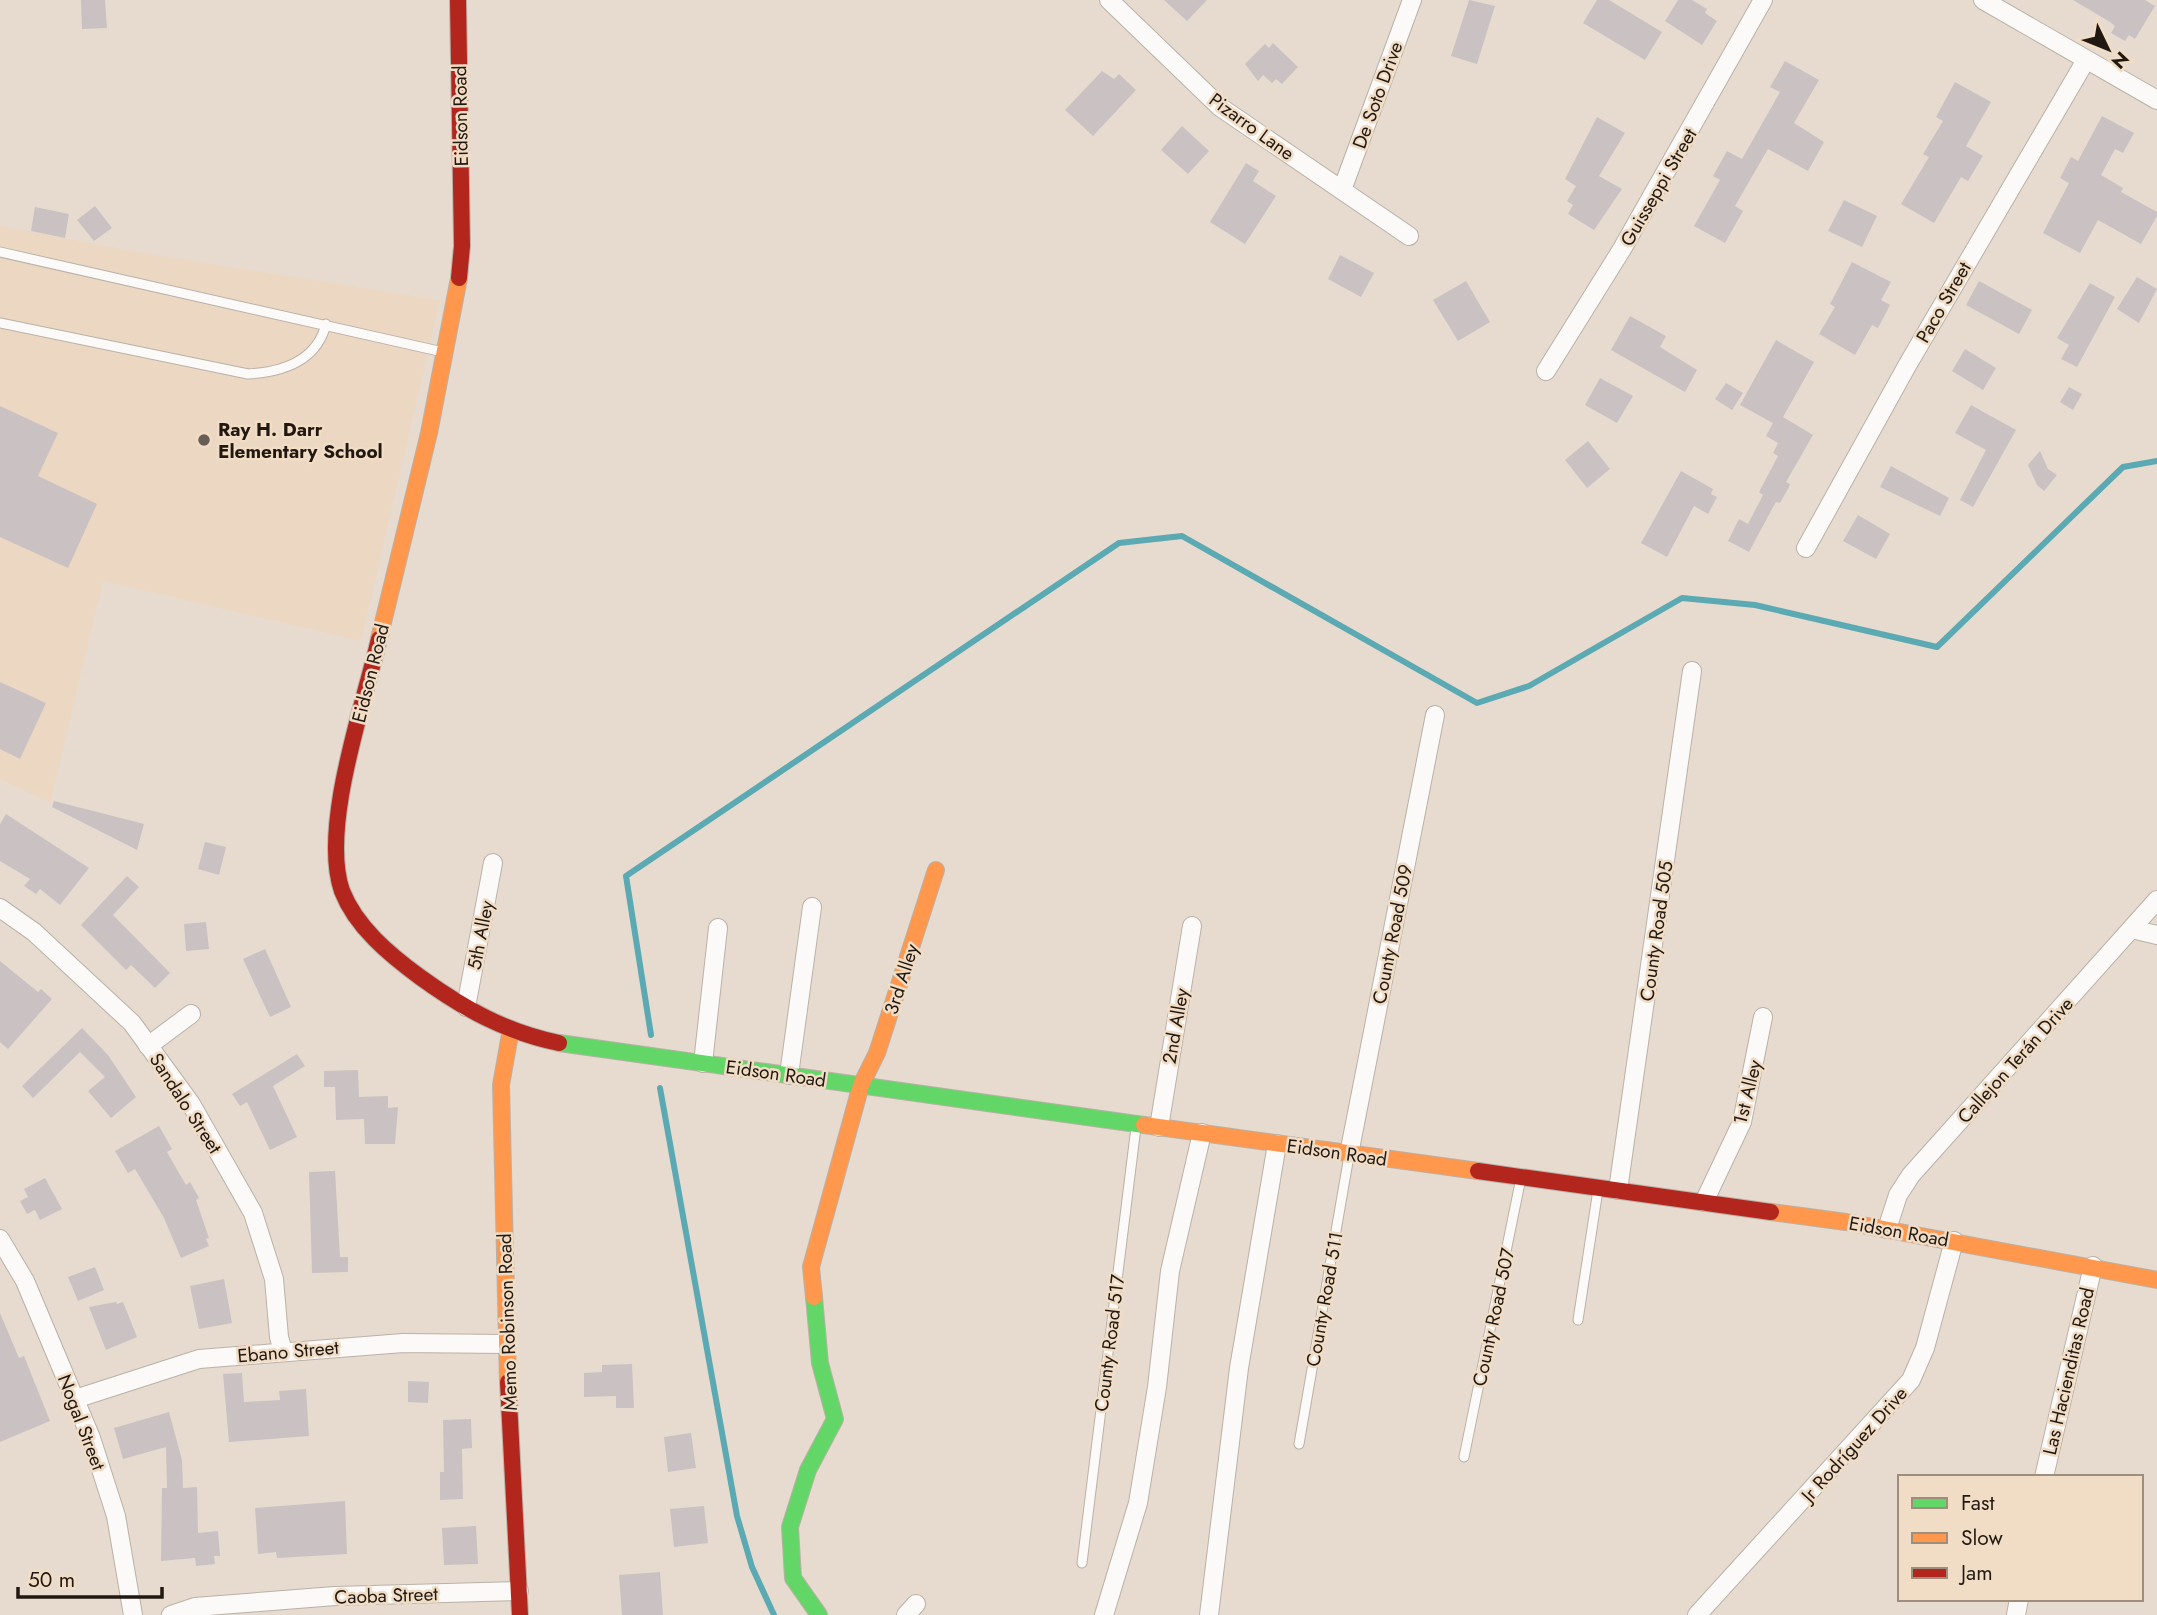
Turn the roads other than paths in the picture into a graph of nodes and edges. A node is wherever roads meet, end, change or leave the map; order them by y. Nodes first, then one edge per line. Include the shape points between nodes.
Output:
1 (458, 0) edge
2 (1109, 0) edge
3 (1412, 0) edge
4 (1763, 0) edge
5 (1983, 0) edge
6 (2086, 60) junction
7 (2157, 100) edge
8 (1342, 190) junction
9 (1409, 236) dead end
10 (0, 252) edge
11 (0, 323) edge
12 (326, 324) junction
13 (444, 352) junction
14 (1546, 371) dead end
15 (1805, 548) dead end
16 (1692, 671) dead end
17 (1434, 715) dead end
18 (493, 863) dead end
19 (936, 870) dead end
20 (2157, 900) edge
21 (812, 907) dead end
22 (0, 908) edge
23 (1192, 926) dead end
24 (719, 928) dead end
25 (2132, 929) junction
26 (2157, 935) edge
27 (466, 1007) junction
28 (191, 1014) dead end
29 (1763, 1017) dead end
30 (510, 1029) junction
31 (148, 1046) junction
32 (703, 1063) junction
33 (789, 1075) junction
34 (861, 1085) junction
35 (1136, 1123) junction
36 (1159, 1127) junction
37 (1202, 1133) junction
38 (1277, 1144) junction
39 (1349, 1154) junction
40 (1521, 1177) junction
41 (1598, 1187) junction
42 (1618, 1190) junction
43 (1704, 1202) junction
44 (1886, 1229) junction
45 (0, 1240) edge
46 (1954, 1241) junction
47 (2093, 1266) junction
48 (2157, 1280) edge
49 (1578, 1320) dead end
50 (507, 1344) junction
51 (283, 1352) junction
52 (75, 1399) junction
53 (1299, 1444) dead end
54 (1464, 1457) dead end
55 (2044, 1475) edge
56 (1082, 1563) dead end
57 (519, 1591) junction
58 (133, 1615) edge
59 (171, 1615) edge
60 (520, 1615) edge
61 (819, 1615) edge
62 (1104, 1615) edge
63 (1209, 1615) edge
64 (1697, 1615) edge

1 - 13 street, Eidson Road via 462,246 457,298
2 - 8 street, Pizarro Lane via 1220,107
3 - 8 street, De Soto Drive
4 - 14 street, Guisseppi Street via 1628,239
5 - 6 street
6 - 7 street
6 - 15 street, Paco Street
8 - 9 street, Pizarro Lane
10 - 12 lane
11 - 12 lane via 248,374 267,373 305,358 317,347
12 - 13 lane
13 - 27 street, Eidson Road via 429,433 342,789 336,853 343,892 362,926 386,950
16 - 42 street, County Road 505
17 - 39 street, County Road 509
18 - 27 street, 5th Alley
19 - 34 street, 3rd Alley via 877,1054
20 - 25 street, Callejon Terán Drive
21 - 33 street
22 - 31 street, Sandalo Street via 54,950 132,1023
23 - 36 street, 2nd Alley
24 - 32 street
25 - 26 street
25 - 44 street, Callejon Terán Drive via 1911,1175
27 - 30 street, Eidson Road
28 - 31 street
29 - 43 street, 1st Alley via 1742,1122
30 - 32 street, Eidson Road via 569,1045
30 - 50 street, Memo Robinson Road via 501,1085
31 - 51 street, Sandalo Street via 191,1104 253,1213 274,1279
32 - 33 street, Eidson Road
33 - 34 street, Eidson Road
34 - 35 street, Eidson Road
34 - 61 street, 3rd Alley via 811,1267 820,1363 835,1419 808,1470 790,1527 793,1578
35 - 36 street, Eidson Road
35 - 56 lane, County Road 517
36 - 37 street, Eidson Road
37 - 38 street, Eidson Road
37 - 62 street via 1170,1271 1138,1503
38 - 39 street, Eidson Road
38 - 63 street via 1239,1368
39 - 40 street, Eidson Road
39 - 53 lane, County Road 511
40 - 41 street, Eidson Road
40 - 54 lane, County Road 507
41 - 42 street, Eidson Road
41 - 49 lane
42 - 43 street, Eidson Road
43 - 44 street, Eidson Road
44 - 46 street, Eidson Road
45 - 52 street, Nogal Street via 24,1281
46 - 47 street, Eidson Road
46 - 64 street, Jr Rodríguez Drive via 1925,1348 1911,1380
47 - 48 street, Eidson Road
47 - 55 street, Las Hacienditas Road
50 - 51 street, Ebano Street via 404,1343
50 - 57 street, Memo Robinson Road
51 - 52 street, Ebano Street via 199,1359
52 - 58 street, Nogal Street via 116,1516
57 - 59 street, Caoba Street via 335,1596 195,1607
57 - 60 street, Memo Robinson Road

